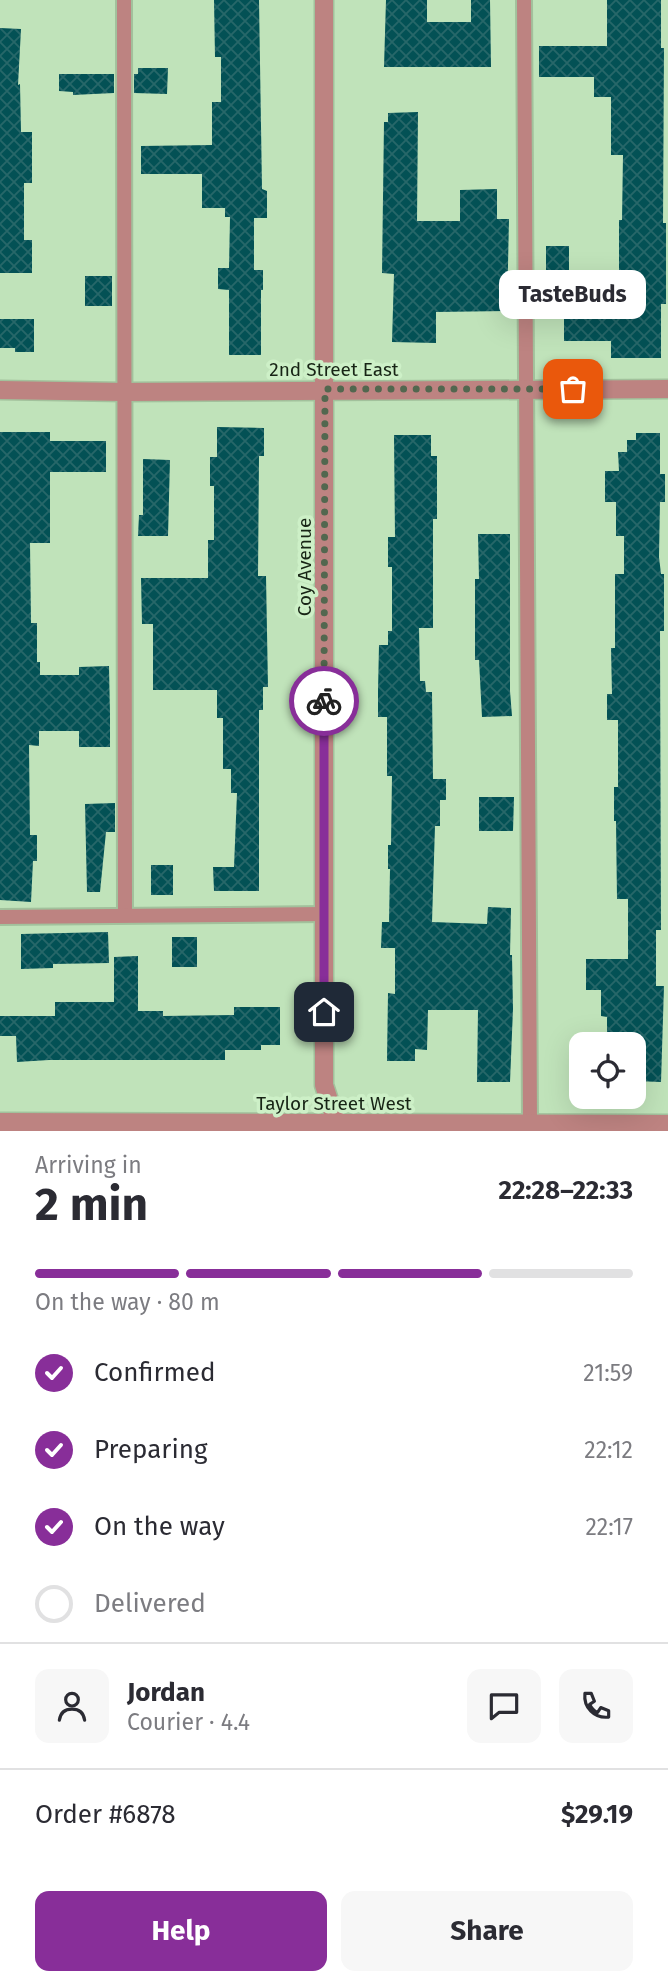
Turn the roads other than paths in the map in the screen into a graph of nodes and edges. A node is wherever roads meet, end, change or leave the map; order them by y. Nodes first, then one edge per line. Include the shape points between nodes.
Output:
1 (124, 0) edge
2 (324, 0) edge
3 (524, 0) edge
4 (526, 388) junction
5 (325, 389) junction
6 (668, 389) edge
7 (0, 390) edge
8 (124, 392) junction
9 (324, 914) junction
10 (124, 915) junction
11 (0, 917) edge
12 (0, 1122) edge
13 (668, 1124) edge
14 (338, 1127) edge
15 (531, 1127) edge

1 - 8 lane
2 - 5 street, Coy Avenue
3 - 4 lane
4 - 5 street, 2nd Street East
4 - 6 street, 2nd Street East
4 - 15 lane
5 - 8 street, 2nd Street East
5 - 9 street, Coy Avenue
7 - 8 street, 2nd Street East
8 - 10 lane
9 - 10 lane
9 - 14 street, Coy Avenue via 324,1085
10 - 11 lane
12 - 14 street, Taylor Street West
13 - 15 street, Taylor Street West
14 - 15 street, Taylor Street West

